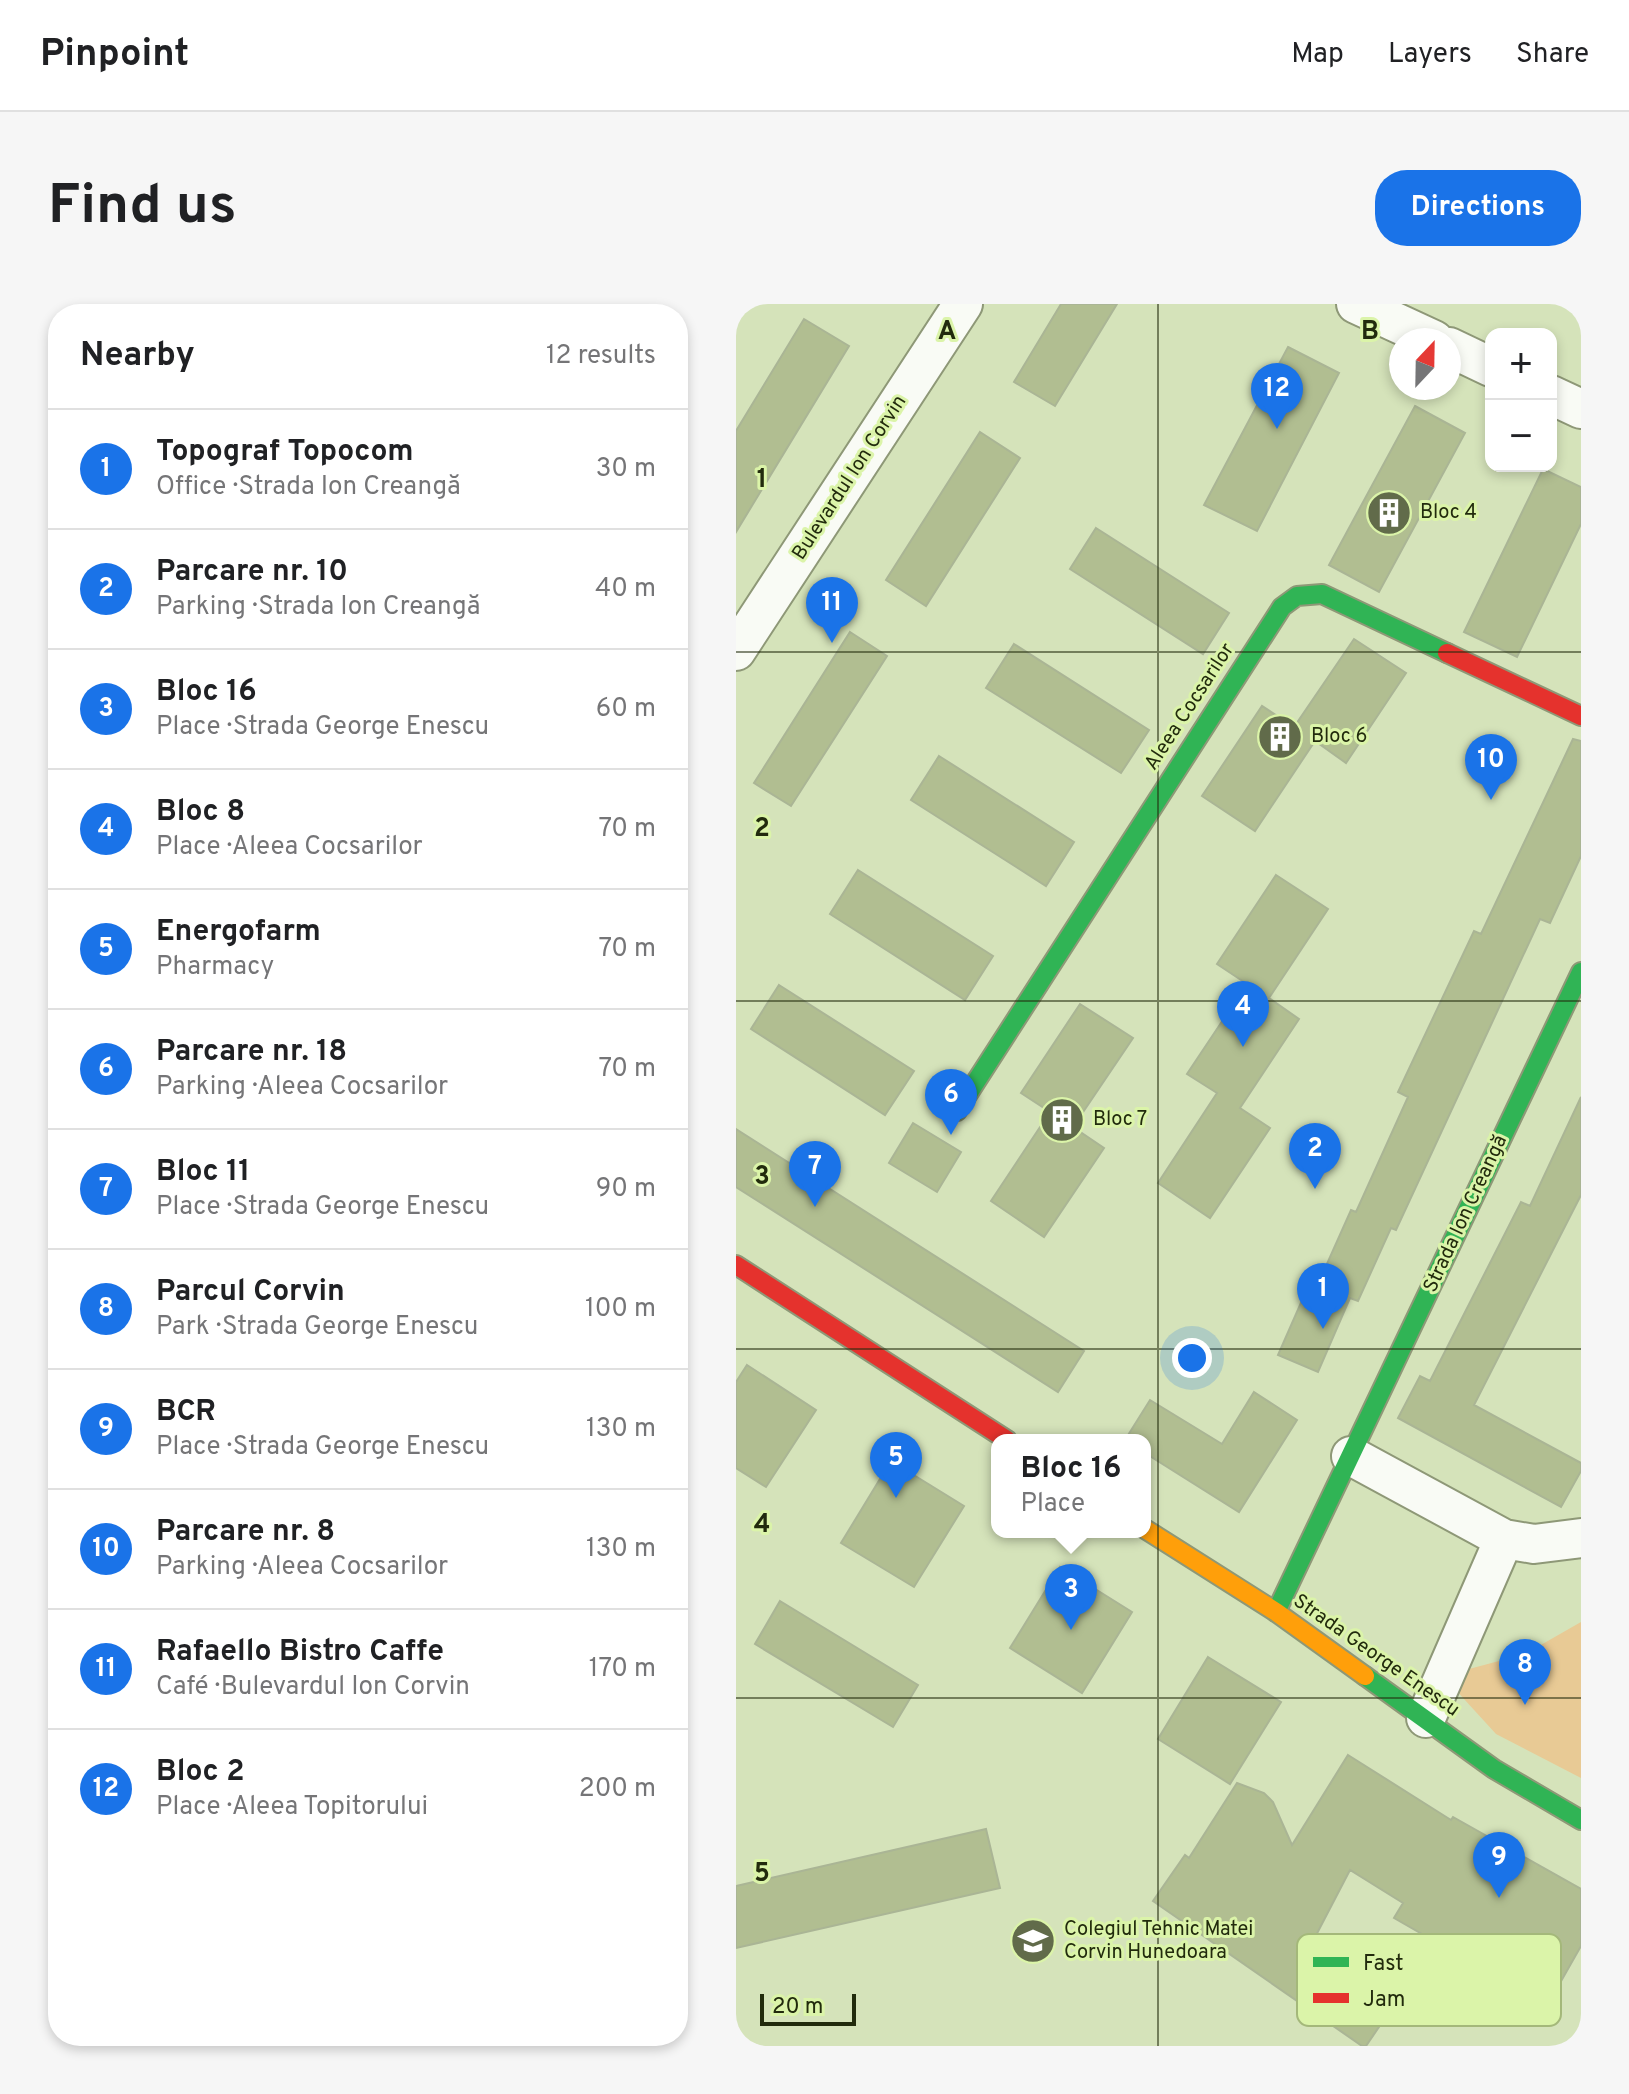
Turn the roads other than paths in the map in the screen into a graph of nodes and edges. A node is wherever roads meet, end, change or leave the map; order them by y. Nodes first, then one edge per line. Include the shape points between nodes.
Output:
1 (963, 304) edge
2 (1356, 304) edge
3 (1408, 328) edge
4 (1461, 353) edge
5 (1485, 364) edge
6 (1557, 398) edge
7 (1581, 409) edge
8 (736, 651) edge
9 (1581, 716) edge
10 (1581, 972) edge
11 (957, 1111) dead end
12 (736, 1265) edge
13 (998, 1434) edge
14 (1351, 1456) junction
15 (1151, 1533) edge
16 (1581, 1538) edge
17 (1504, 1539) junction
18 (1276, 1612) junction
19 (1426, 1718) junction
20 (1581, 1820) edge

1 - 8 street, Bulevardul Ion Corvin
2 - 3 street
4 - 5 street
6 - 7 street
9 - 11 street, Aleea Cocsarilor via 1322,594 1305,592 1291,598 1277,612
10 - 14 street, Strada Ion Creangă
12 - 13 street
14 - 17 street
14 - 18 street, Strada Ion Creangă
15 - 18 street, Strada George Enescu
16 - 17 street via 1534,1544
17 - 19 street
18 - 19 street, Strada George Enescu
19 - 20 street, Strada George Enescu via 1494,1769

